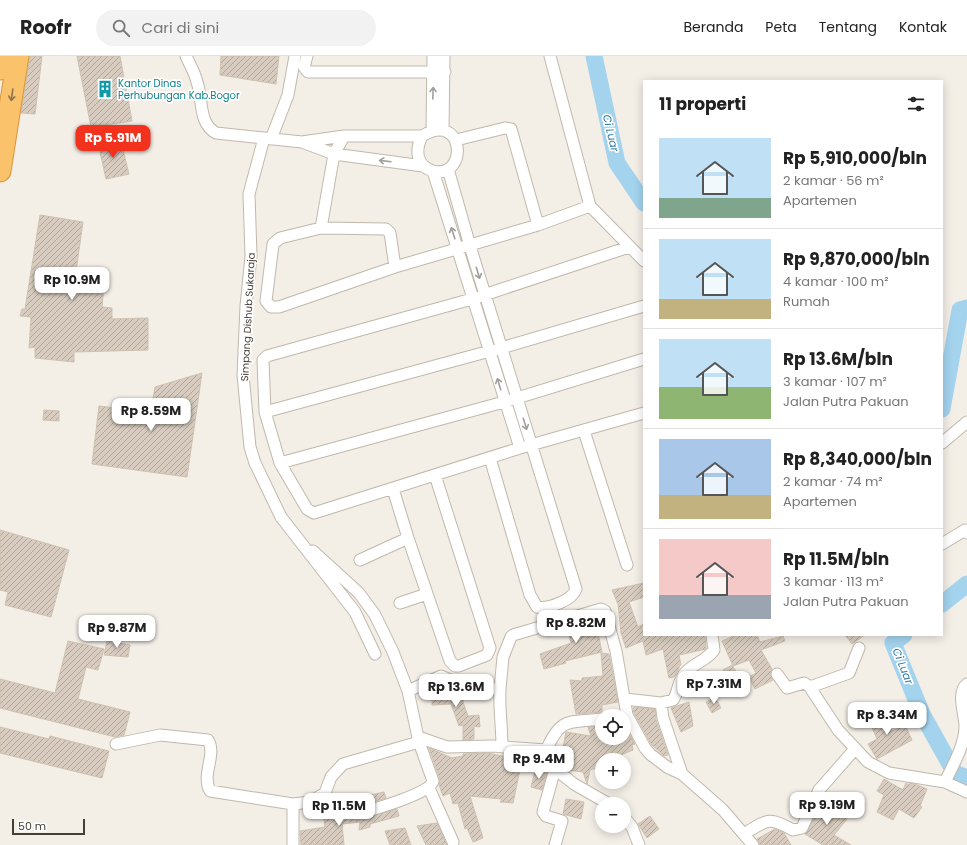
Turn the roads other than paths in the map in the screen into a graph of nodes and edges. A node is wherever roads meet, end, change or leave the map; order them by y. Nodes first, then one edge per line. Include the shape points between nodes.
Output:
1 (2, 56) edge
2 (18, 56) edge
3 (186, 56) edge
4 (295, 56) edge
5 (307, 56) edge
6 (433, 56) edge
7 (444, 56) edge
8 (550, 56) edge
9 (0, 69) edge
10 (439, 72) junction
11 (432, 132) junction
12 (344, 136) junction
13 (268, 138) junction
14 (456, 140) junction
15 (302, 142) junction
16 (334, 154) junction
17 (428, 168) junction
18 (448, 169) junction
19 (0, 171) edge
20 (590, 206) junction
21 (538, 225) junction
22 (322, 228) junction
23 (470, 246) junction
24 (629, 247) junction
25 (459, 249) junction
26 (643, 260) edge
27 (395, 268) junction
28 (485, 294) junction
29 (472, 299) junction
30 (643, 306) edge
31 (501, 348) junction
32 (489, 351) junction
33 (643, 359) edge
34 (517, 399) junction
35 (504, 402) junction
36 (265, 412) junction
37 (643, 413) edge
38 (967, 422) edge
39 (584, 431) junction
40 (943, 442) edge
41 (532, 446) junction
42 (520, 448) junction
43 (490, 458) junction
44 (280, 463) junction
45 (435, 475) junction
46 (394, 489) junction
47 (966, 530) edge
48 (408, 538) junction
49 (298, 540) junction
50 (943, 543) edge
51 (360, 560) dead end
52 (627, 565) dead end
53 (427, 594) junction
54 (400, 603) dead end
55 (712, 636) edge
56 (859, 648) dead end
57 (375, 654) dead end
58 (777, 674) dead end
59 (967, 684) edge
60 (810, 688) junction
61 (500, 689) junction
62 (408, 691) junction
63 (625, 699) junction
64 (660, 703) junction
65 (624, 709) edge
66 (595, 720) edge
67 (631, 727) edge
68 (966, 728) edge
69 (418, 739) junction
70 (116, 744) dead end
71 (502, 747) junction
72 (855, 749) junction
73 (546, 750) junction
74 (555, 769) junction
75 (682, 774) junction
76 (946, 780) junction
77 (429, 788) junction
78 (967, 792) edge
79 (597, 797) edge
80 (293, 804) junction
81 (359, 813) dead end
82 (631, 826) edge
83 (744, 834) junction
84 (453, 842) dead end
85 (293, 845) edge
86 (555, 845) edge
87 (640, 845) edge
88 (753, 845) edge

1 - 9 highway
2 -> 19 highway
3 - 13 street via 198,82 204,118 208,126 216,132
4 - 13 street, Simpang Dishub Sukaraja via 288,95
5 - 10 street via 304,64 308,72
6 - 10 street
7 - 10 street
8 - 20 street
10 - 11 street
11 - 12 street
11 - 14 street via 450,134
11 - 17 street via 417,146 418,157
12 - 15 street
12 - 16 street
13 - 15 street
13 - 49 street, Simpang Dishub Sukaraja via 249,194 251,256 243,375 250,447 255,463 272,501
14 - 18 street via 456,161
14 - 21 street via 505,128 511,129
15 - 16 street
17 -> 16 street
16 - 22 street
17 - 18 street via 441,171
25 -> 17 street
18 - 23 street
20 - 21 street
20 - 24 street
21 - 23 street
22 - 27 street via 386,229 390,233
22 - 27 street via 280,238 273,244 266,301 268,306 279,307
23 - 25 street
23 -> 28 street
24 - 26 street
24 - 28 street
25 - 27 street
25 - 29 street
28 - 29 street
28 - 31 street
29 - 32 street
29 - 36 street via 267,356 262,360
30 - 31 street
31 - 32 street
31 - 34 street
35 -> 32 street
32 - 36 street
33 - 34 street
34 - 35 street
34 -> 41 street
35 - 42 street
35 - 44 street
36 - 44 street
37 - 39 street
38 - 40 street
39 - 41 street
39 - 52 street
41 - 42 street
41 - 43 street via 576,589 556,605 539,608 533,600
42 - 43 street
43 - 45 street
44 - 46 street via 307,509 312,513
45 - 46 street
45 - 53 street via 488,638 490,648 487,655 459,666 452,664
46 - 48 street
47 - 50 street
48 - 51 street
48 - 53 street
49 - 57 street, Simpang Dishub Sukaraja via 355,612
49 - 62 street via 345,579 369,606
53 - 54 street
55 - 64 street via 714,646 711,654 686,672 678,684 675,699
56 - 60 street via 849,673
58 - 60 street via 787,688 804,683
59 - 68 street via 962,692
60 - 72 street via 829,719
61 - 62 street via 482,689 478,685 441,676
61 - 63 street via 503,657 511,637 601,609 605,611 616,651
61 - 71 street
62 - 69 street
63 - 64 street
63 - 65 street
64 - 75 street
66 - 73 street via 564,724 554,734
67 - 75 street via 650,754 667,767
68 - 76 street via 958,756
69 - 71 street via 447,747
69 - 77 street via 433,781
69 - 80 street via 343,764 331,777 325,793 310,802
70 - 80 street via 160,735 208,740 211,748 206,783 210,791
71 - 73 street
72 - 76 street via 868,762 889,773
72 - 83 street via 819,790 802,828 793,830 774,820 765,821
73 - 74 street
74 - 79 street
74 - 86 street via 543,812 546,816 562,821
75 - 83 street via 723,810
76 - 78 street
77 - 81 street via 375,810
77 - 84 street
80 - 85 street
82 - 87 street
83 - 88 street

